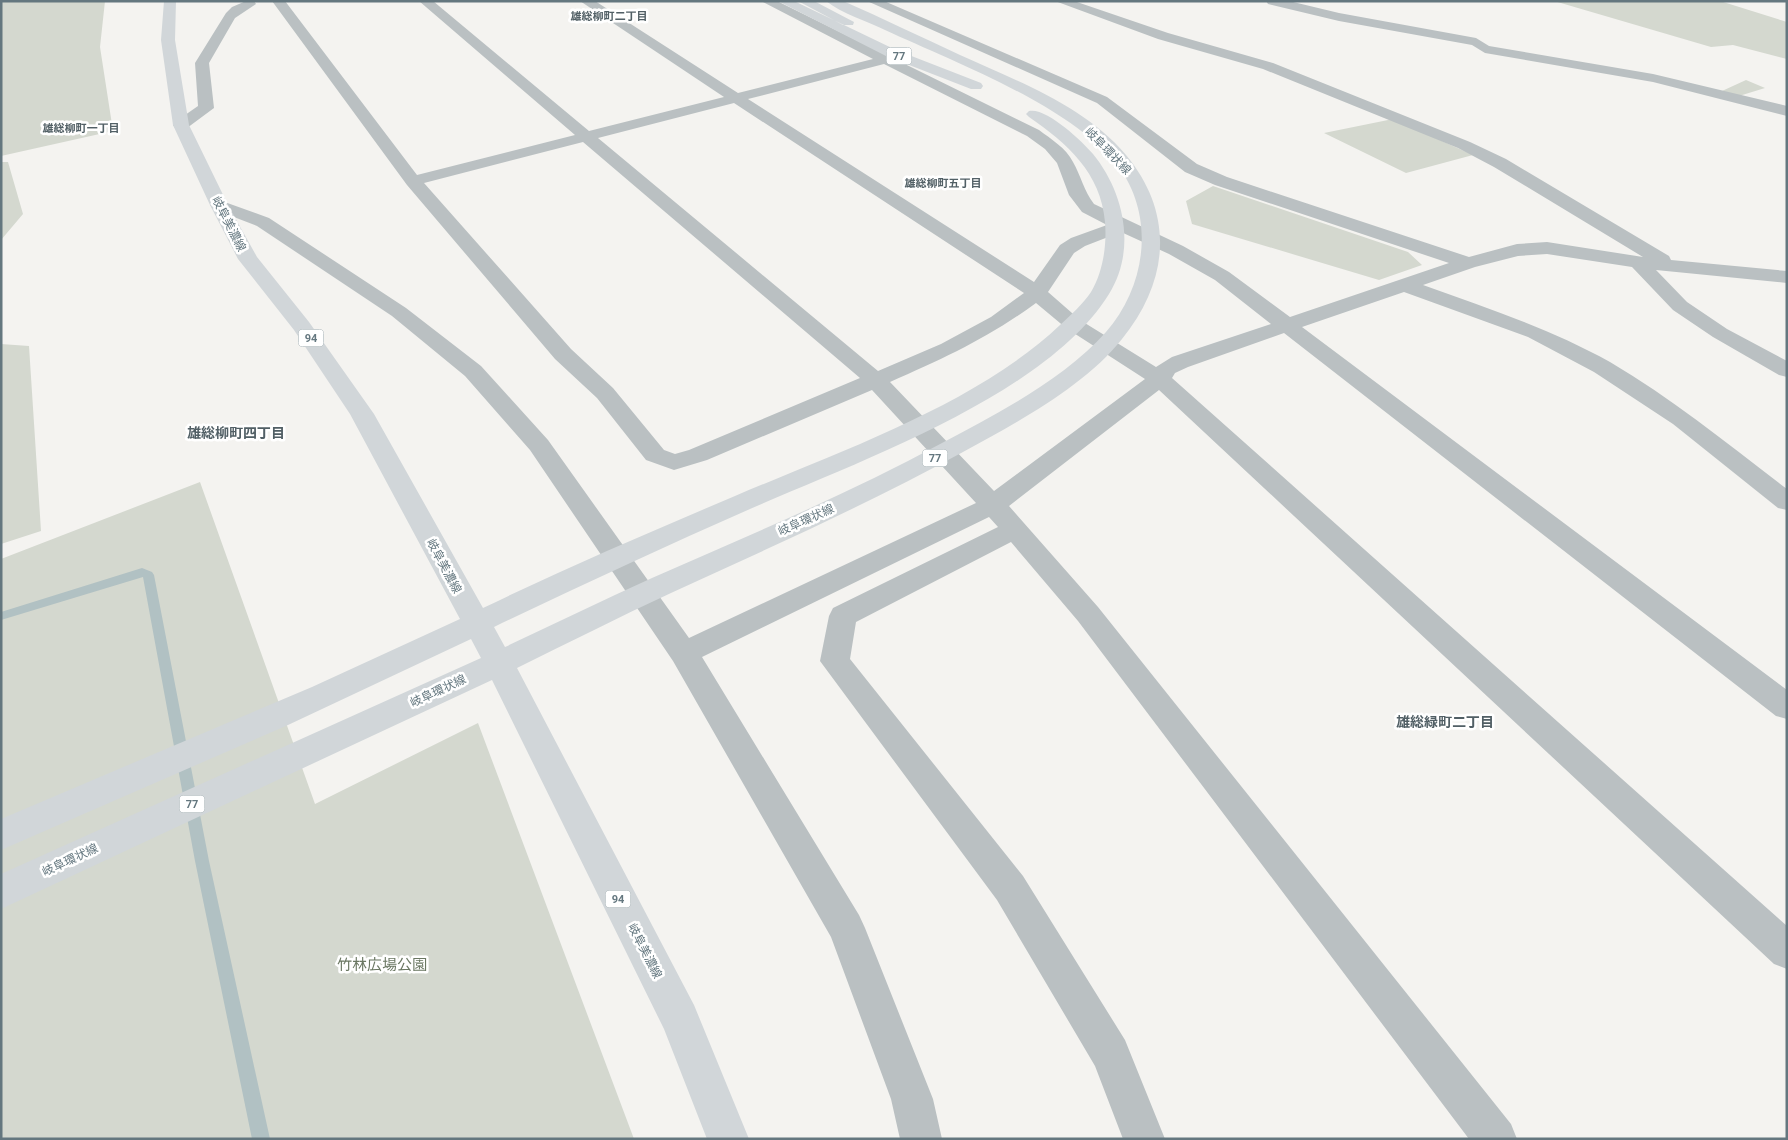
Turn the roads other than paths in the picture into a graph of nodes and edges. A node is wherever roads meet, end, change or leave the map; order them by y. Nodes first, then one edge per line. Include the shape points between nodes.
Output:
1 (170, 1) edge
2 (267, 1) edge
3 (278, 1) edge
4 (425, 1) edge
5 (586, 1) edge
6 (767, 1) edge
7 (784, 1) edge
8 (804, 1) edge
9 (832, 1) edge
10 (852, 1) edge
11 (873, 1) edge
12 (1061, 1) edge
13 (1272, 1) edge
14 (221, 4) dead end
15 (250, 4) junction
16 (884, 60) junction
17 (990, 92) dead end
18 (735, 98) junction
19 (1049, 102) junction
20 (1787, 110) edge
21 (181, 125) junction
22 (586, 137) junction
23 (413, 181) junction
24 (219, 205) junction
25 (1117, 215) junction
26 (1638, 262) junction
27 (1468, 263) junction
28 (1669, 264) junction
29 (1787, 277) edge
30 (1405, 286) junction
31 (1038, 292) junction
32 (1286, 324) junction
33 (1787, 370) edge
34 (1160, 379) junction
35 (876, 380) junction
36 (1787, 502) edge
37 (993, 505) junction
38 (1015, 529) junction
39 (475, 622) junction
40 (684, 653) junction
41 (498, 663) junction
42 (1787, 707) edge
43 (1, 834) edge
44 (1, 892) edge
45 (1787, 951) edge
46 (728, 1139) edge
47 (921, 1139) edge
48 (1144, 1139) edge
49 (1496, 1139) edge

1 - 21 main road, 岐阜美濃線 / 94 via 168,40
2 - 15 street
3 - 23 street
4 - 22 street
5 - 18 street
6 - 16 street
7 - 17 main road, 77 via 891,52
8 - 25 main road, 岐阜環状線 / 77 via 1020,105 1054,126 1084,154 1103,178
9 - 19 main road, 岐阜環状線 / 77
10 - 19 main road, 77 via 1025,80
11 - 27 street via 1102,100 1191,168 1221,181
12 - 28 street via 1163,36 1268,66 1464,145 1500,163
13 - 20 street via 1476,42 1485,49 1653,78
14 - 15 street
15 - 21 street via 230,16 202,63 206,108
16 - 18 street
16 - 25 street via 1033,133 1065,162 1078,195 1088,208
18 - 22 street
18 - 31 street
19 - 41 main road, 岐阜環状線 / 77 via 1083,125 1111,150 1136,179 1150,213 1150,268 1136,303 1105,346 1050,390 903,476
21 - 24 main road, 岐阜美濃線 / 94
22 - 23 street
22 - 35 street
23 - 35 street via 563,354 605,392 656,455 674,462 698,455
24 - 39 main road, 岐阜美濃線 / 94 via 248,259 302,326 362,414
24 - 40 street via 263,222 399,312 473,371 539,444
25 - 31 street via 1067,250
25 - 32 street via 1222,276
25 - 39 main road, 岐阜環状線 / 77 via 1112,265 1099,296 1064,334 1011,374 959,404 875,444
26 - 27 street via 1547,248 1518,250
26 - 28 street
26 - 33 street via 1680,306 1720,333
27 - 30 street
28 - 29 street
30 - 32 street
30 - 36 street via 1535,333 1602,367 1681,419
31 - 34 street via 1074,324
31 - 35 street via 998,321 949,349
32 - 34 street via 1180,362 1166,369
32 - 42 street
34 - 37 street
34 - 45 street
35 - 37 street
37 - 38 street
37 - 40 street
38 - 48 street via 844,616 834,661 1010,888 1111,1054
38 - 49 street via 1088,614
39 - 41 main road, 岐阜美濃線 / 94
39 - 43 main road, 岐阜環状線 / 77 via 370,674
40 - 47 street via 846,928 912,1099
41 - 44 main road, 岐阜環状線 / 77
41 - 46 main road, 岐阜美濃線 / 94 via 680,1019

